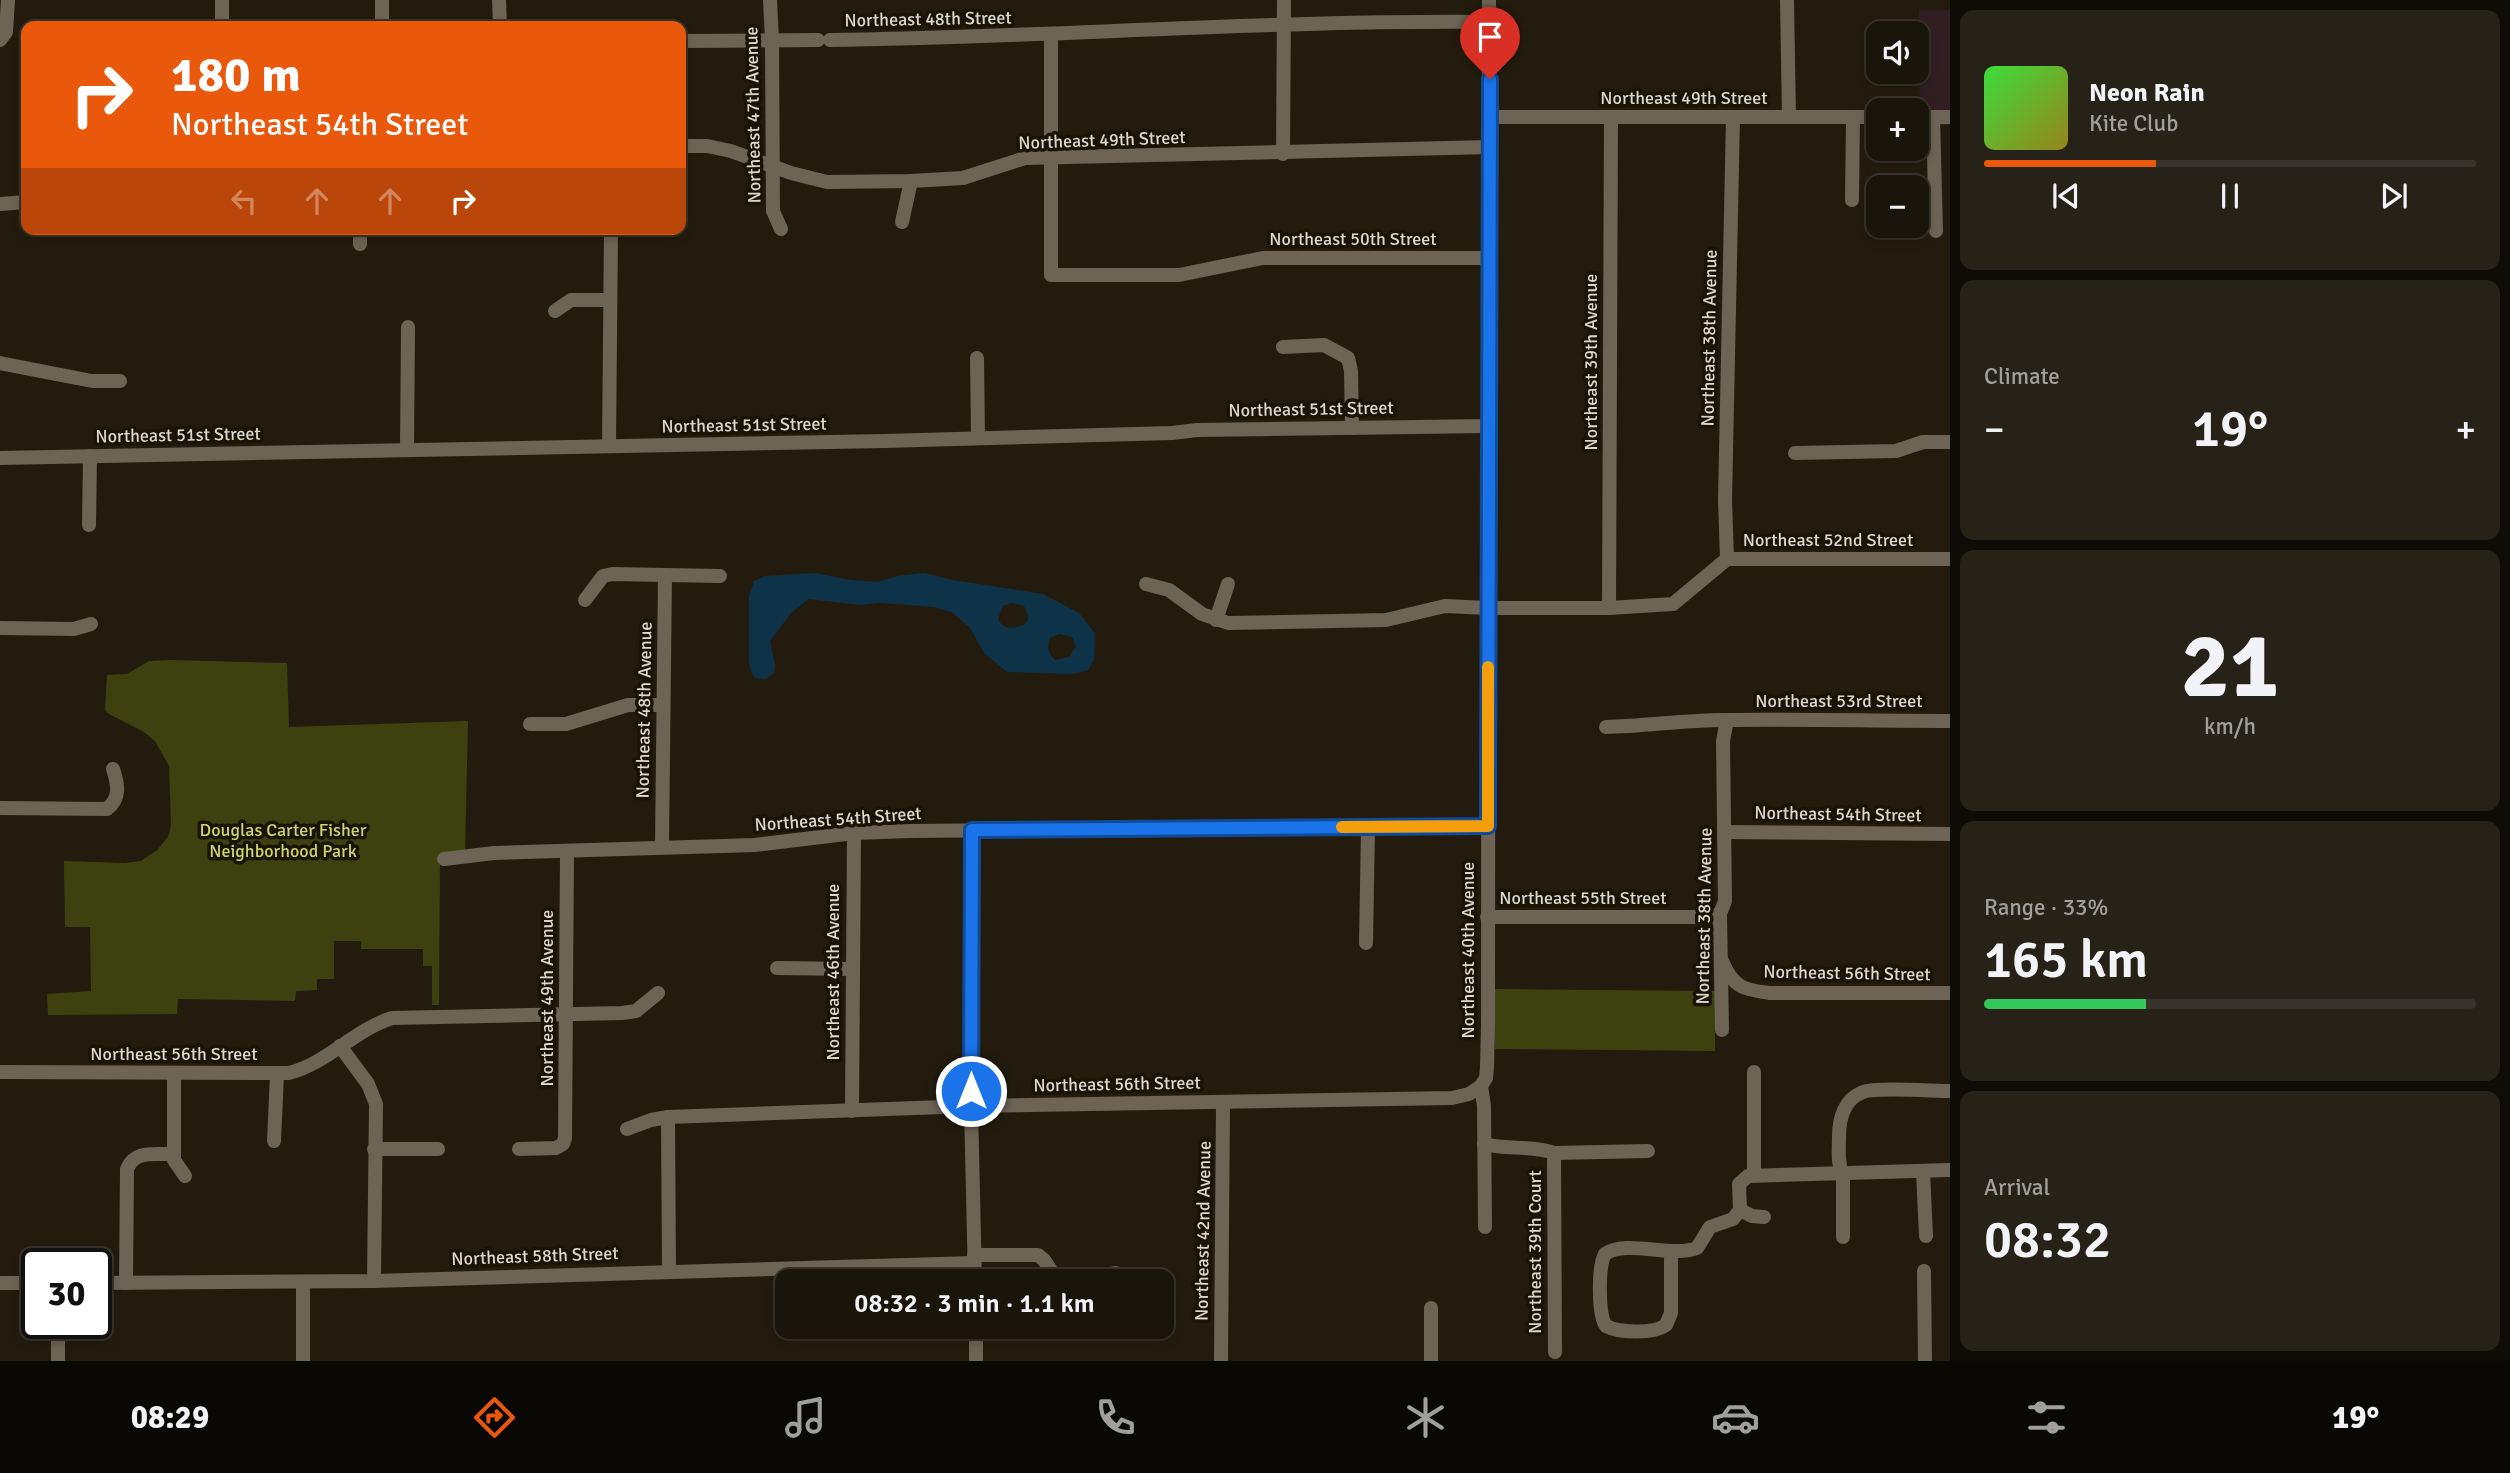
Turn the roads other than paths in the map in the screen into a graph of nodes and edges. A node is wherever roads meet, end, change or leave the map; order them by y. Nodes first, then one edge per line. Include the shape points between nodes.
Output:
1 (8, 0) edge
2 (222, 0) edge
3 (382, 0) edge
4 (499, 0) edge
5 (770, 0) edge
6 (1284, 0) edge
7 (1489, 0) edge
8 (1787, 0) edge
9 (222, 21) edge
10 (382, 21) edge
11 (500, 21) edge
12 (1489, 22) junction
13 (1284, 24) junction
14 (1051, 35) junction
15 (1, 39) edge
16 (772, 40) junction
17 (686, 41) edge
18 (1490, 117) junction
19 (1612, 117) junction
20 (1733, 117) junction
21 (1789, 117) junction
22 (1853, 117) junction
23 (1866, 117) edge
24 (1929, 117) edge
25 (1933, 117) junction
26 (1950, 117) edge
27 (686, 146) edge
28 (1490, 147) junction
29 (1283, 154) junction
30 (1050, 158) junction
31 (772, 166) junction
32 (911, 181) junction
33 (1852, 200) dead end
34 (21, 202) edge
35 (0, 204) edge
36 (902, 222) dead end
37 (780, 229) dead end
38 (1936, 231) dead end
39 (611, 235) edge
40 (1490, 258) junction
41 (610, 300) junction
42 (555, 311) dead end
43 (408, 327) dead end
44 (1283, 347) dead end
45 (977, 358) dead end
46 (0, 363) edge
47 (120, 381) dead end
48 (1489, 426) junction
49 (1352, 428) junction
50 (978, 437) junction
51 (1950, 442) edge
52 (609, 446) junction
53 (407, 449) junction
54 (1795, 453) dead end
55 (90, 456) junction
56 (0, 458) edge
57 (89, 526) dead end
58 (1727, 559) junction
59 (1950, 559) edge
60 (665, 575) junction
61 (720, 576) dead end
62 (1146, 584) dead end
63 (1228, 584) dead end
64 (585, 600) dead end
65 (1488, 608) junction
66 (1609, 608) junction
67 (1216, 620) junction
68 (91, 624) dead end
69 (0, 628) edge
70 (663, 705) junction
71 (1727, 720) junction
72 (1950, 721) edge
73 (530, 723) dead end
74 (1606, 727) dead end
75 (113, 769) dead end
76 (0, 808) edge
77 (1488, 826) junction
78 (1368, 827) junction
79 (972, 830) junction
80 (1725, 832) junction
81 (853, 833) junction
82 (1950, 834) edge
83 (662, 846) junction
84 (567, 852) junction
85 (444, 859) dead end
86 (1720, 914) junction
87 (1487, 917) junction
88 (1366, 943) dead end
89 (1720, 957) junction
90 (777, 968) dead end
91 (853, 969) junction
92 (658, 993) dead end
93 (1950, 993) edge
94 (567, 1014) junction
95 (1722, 1030) dead end
96 (340, 1046) junction
97 (0, 1072) edge
98 (1754, 1072) dead end
99 (174, 1073) junction
100 (277, 1074) junction
101 (1481, 1086) junction
102 (1950, 1091) edge
103 (1223, 1102) junction
104 (971, 1106) junction
105 (852, 1111) junction
106 (668, 1117) junction
107 (627, 1129) dead end
108 (274, 1141) dead end
109 (1484, 1144) junction
110 (374, 1149) junction
111 (438, 1149) dead end
112 (519, 1149) dead end
113 (1648, 1151) dead end
114 (1554, 1153) junction
115 (174, 1154) junction
116 (1950, 1170) edge
117 (1923, 1171) junction
118 (1754, 1174) junction
119 (1843, 1174) junction
120 (185, 1176) dead end
121 (1740, 1210) junction
122 (1764, 1217) dead end
123 (1485, 1227) dead end
124 (1926, 1236) dead end
125 (1843, 1237) dead end
126 (1671, 1251) junction
127 (974, 1259) junction
128 (974, 1269) edge
129 (1050, 1269) edge
130 (669, 1271) junction
131 (1924, 1271) dead end
132 (374, 1280) junction
133 (303, 1282) junction
134 (0, 1283) edge
135 (21, 1283) edge
136 (112, 1283) edge
137 (126, 1283) junction
138 (1431, 1308) dead end
139 (58, 1339) edge
140 (976, 1339) edge
141 (1555, 1352) dead end
142 (58, 1361) edge
143 (303, 1361) edge
144 (976, 1361) edge
145 (1221, 1361) edge
146 (1431, 1361) edge
147 (1925, 1361) edge

1 - 15 street via 8,23
2 - 9 street
3 - 10 street
4 - 11 street
5 - 16 street, Northeast 47th Avenue
6 - 13 street
7 - 12 street, Northeast 40th Avenue
8 - 21 street
12 - 13 street, Northeast 48th Street
12 - 18 street, Northeast 40th Avenue
13 - 14 street, Northeast 48th Street
13 - 29 street
14 - 16 street, Northeast 48th Street
14 - 30 street
16 - 17 street, Northeast 48th Street
16 - 31 street, Northeast 47th Avenue
18 - 19 street, Northeast 49th Street
18 - 28 street, Northeast 40th Avenue
19 - 20 street, Northeast 49th Street
19 - 66 street, Northeast 39th Avenue
20 - 21 street, Northeast 49th Street
20 - 58 street, Northeast 38th Avenue
21 - 22 street, Northeast 49th Street
22 - 23 street, Northeast 49th Street
22 - 33 street
24 - 25 street
25 - 26 street
25 - 38 street
27 - 31 street, Northeast 49th Street via 731,151
28 - 29 street, Northeast 49th Street
28 - 40 street, Northeast 40th Avenue
29 - 30 street, Northeast 49th Street
30 - 32 street, Northeast 49th Street via 1025,158 962,178
30 - 40 street, Northeast 50th Street via 1051,275 1179,275 1263,258
31 - 32 street, Northeast 49th Street via 827,182
31 - 37 street, Northeast 47th Avenue via 773,211
32 - 36 street
34 - 35 street
39 - 41 street
40 - 48 street, Northeast 40th Avenue
41 - 42 street via 571,300
41 - 52 street
43 - 53 street
44 - 49 street via 1324,345 1349,358
45 - 50 street
46 - 47 street
48 - 49 street, Northeast 51st Street
48 - 65 street, Northeast 40th Avenue
49 - 50 street, Northeast 51st Street
50 - 52 street, Northeast 51st Street
51 - 54 street via 1923,442 1896,451
52 - 53 street, Northeast 51st Street
53 - 55 street, Northeast 51st Street
55 - 56 street, Northeast 51st Street
55 - 57 street
58 - 59 street, Northeast 52nd Street
58 - 66 street, Northeast 52nd Street via 1673,604
60 - 61 street
60 - 64 street via 603,576
60 - 70 street, Northeast 48th Avenue
62 - 67 street, Northeast 52nd Street via 1169,590
63 - 67 street
65 - 66 street, Northeast 52nd Street
65 - 67 street, Northeast 52nd Street via 1445,606 1386,620 1240,624
65 - 77 street, Northeast 40th Avenue
68 - 69 street via 74,629
70 - 73 street via 628,705 566,724
70 - 83 street, Northeast 48th Avenue
71 - 72 street, Northeast 53rd Street
71 - 74 street, Northeast 53rd Street
71 - 80 street, Northeast 38th Avenue via 1723,741
75 - 76 street via 118,784 115,803 102,810
77 - 78 street, Northeast 54th Street
77 - 87 street, Northeast 40th Avenue
78 - 79 street, Northeast 54th Street
78 - 88 street
79 - 81 street, Northeast 54th Street
79 - 104 street
80 - 82 street, Northeast 54th Street
80 - 86 street, Northeast 38th Avenue via 1725,901
81 - 83 street, Northeast 54th Street via 765,844
81 - 91 street, Northeast 46th Avenue
83 - 84 street, Northeast 54th Street
84 - 85 street, Northeast 54th Street
84 - 94 street, Northeast 49th Avenue
86 - 87 street, Northeast 55th Street
86 - 89 street, Northeast 38th Avenue
87 - 101 street, Northeast 40th Avenue via 1487,1067
89 - 93 street, Northeast 56th Street via 1729,977 1752,991
89 - 95 street, Northeast 38th Avenue
90 - 91 street
91 - 105 street, Northeast 46th Avenue
92 - 94 street via 636,1011
94 - 96 street via 392,1018
94 - 112 street, Northeast 49th Avenue via 563,1144
96 - 100 street, Northeast 56th Street via 303,1070
96 - 110 street via 374,1096
97 - 99 street, Northeast 56th Street
98 - 118 street
99 - 100 street, Northeast 56th Street
99 - 115 street
100 - 108 street
101 - 103 street, Northeast 56th Street via 1452,1098
101 - 109 street, Northeast 40th Avenue
102 - 119 street via 1871,1091 1856,1096 1841,1115 1839,1127
103 - 104 street, Northeast 56th Street
103 - 145 street, Northeast 42nd Avenue
104 - 105 street, Northeast 56th Street
104 - 127 street
105 - 106 street, Northeast 56th Street
106 - 107 street, Northeast 56th Street
106 - 130 street
109 - 114 street
109 - 123 street, Northeast 40th Avenue
110 - 111 street
110 - 132 street
113 - 114 street
114 - 141 street, Northeast 39th Court
115 - 120 street
115 - 137 street via 138,1155 127,1169
116 - 117 street
117 - 119 street
117 - 124 street
118 - 119 street
118 - 121 street via 1739,1185
119 - 125 street
121 - 122 street
121 - 126 street via 1732,1219 1710,1227 1697,1248
126 - 126 street via 1616,1249 1605,1254 1601,1312 1606,1326 1654,1330 1666,1325 1671,1313
127 - 128 street
127 - 129 street, Northeast 58th Street via 1031,1254 1042,1258
127 - 130 street, Northeast 58th Street
130 - 132 street, Northeast 58th Street
131 - 147 street
132 - 133 street, Northeast 58th Street
133 - 137 street, Northeast 58th Street
133 - 143 street
134 - 135 street
136 - 137 street, Northeast 58th Street
138 - 146 street
139 - 142 street
140 - 144 street

